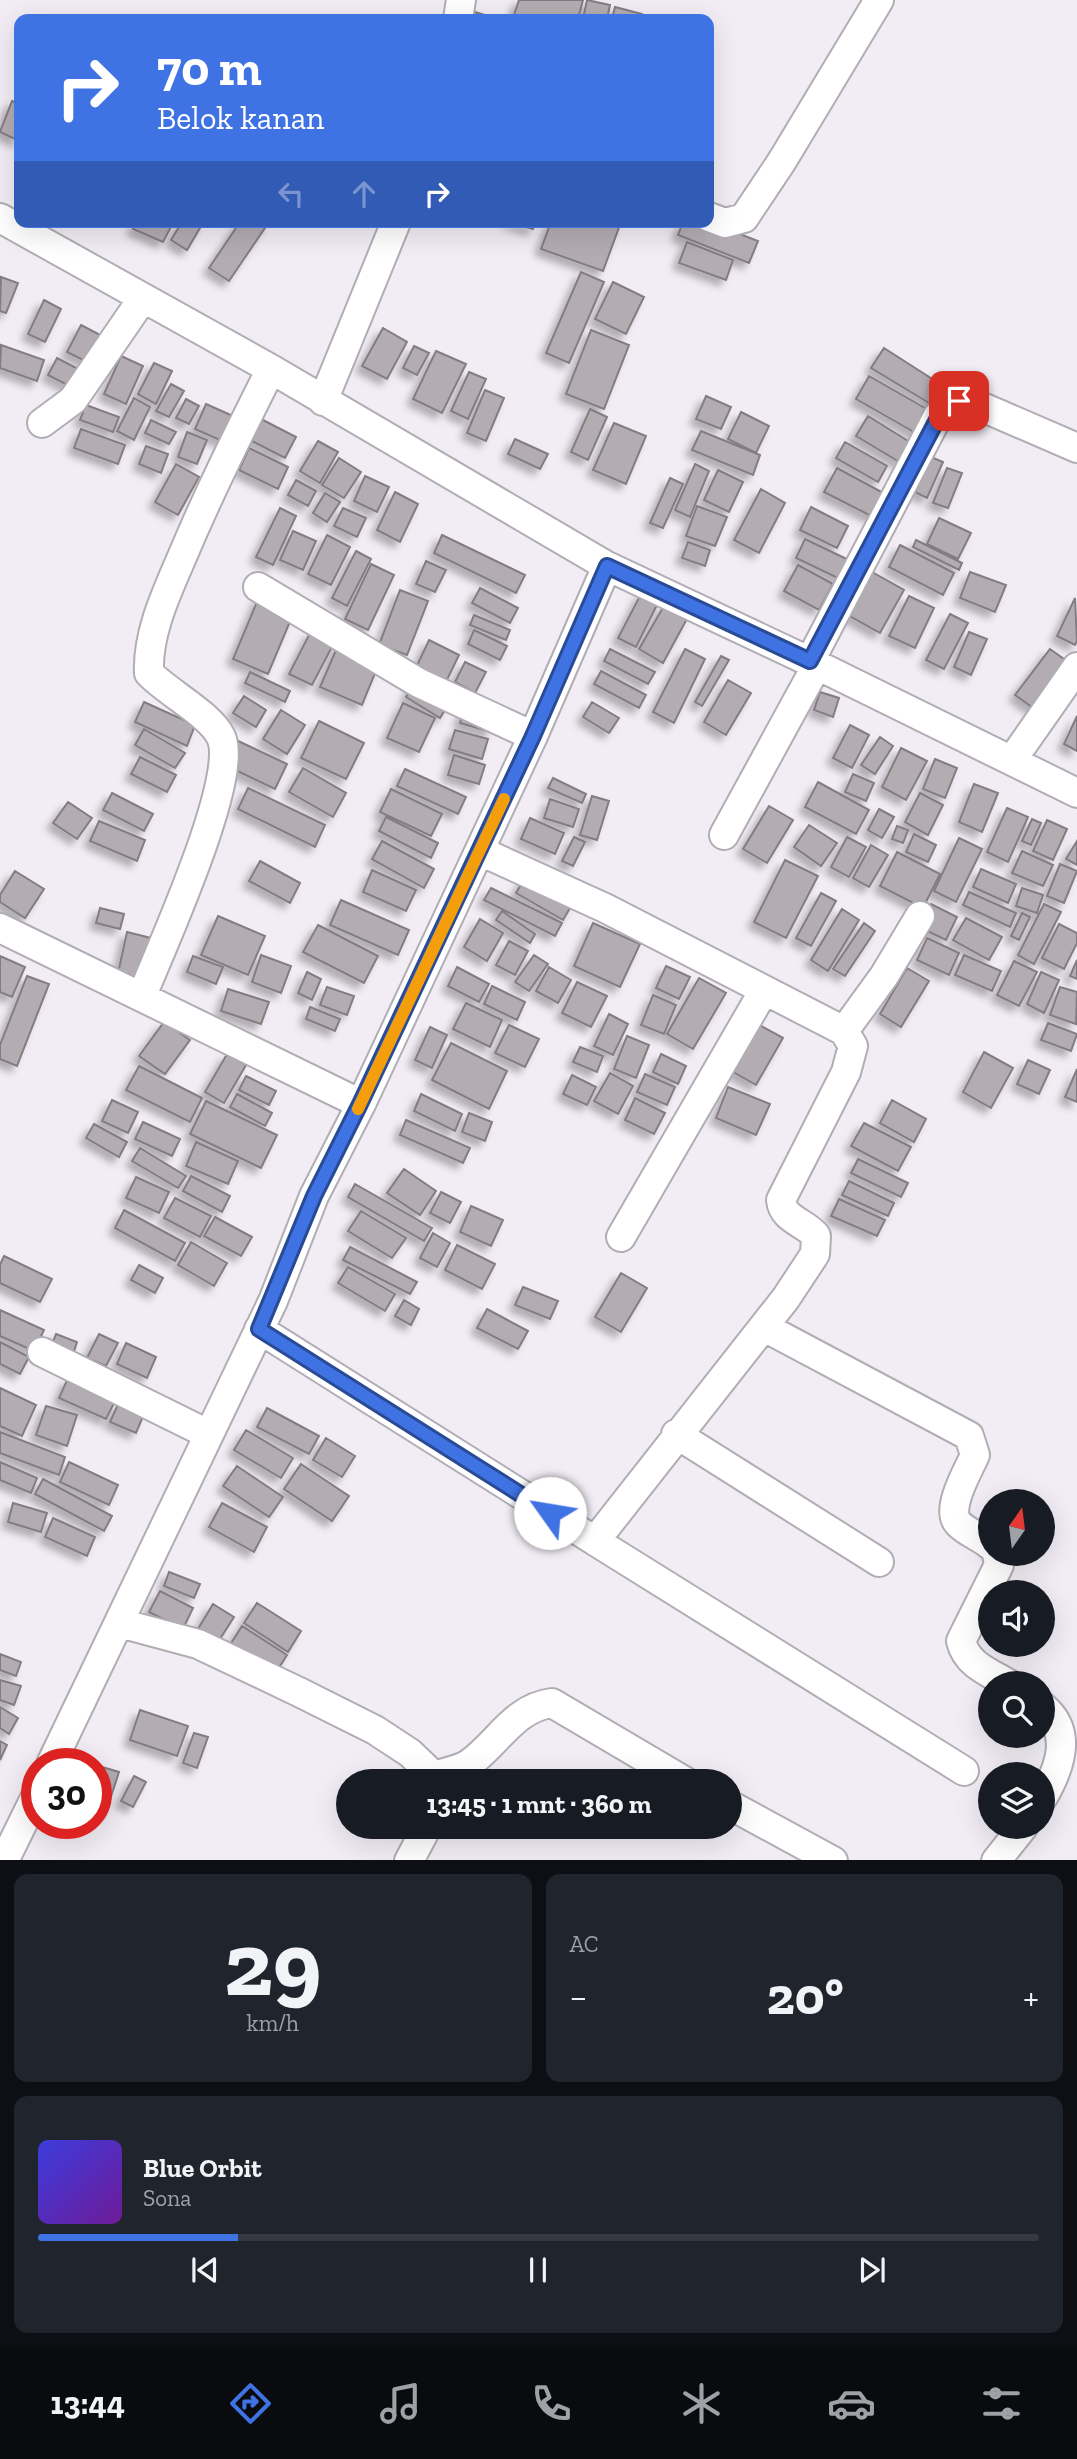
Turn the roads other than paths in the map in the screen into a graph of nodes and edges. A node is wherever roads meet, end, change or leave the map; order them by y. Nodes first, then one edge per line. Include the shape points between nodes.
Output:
1 (879, 0) edge
2 (714, 220) edge
3 (18, 228) edge
4 (394, 228) edge
5 (143, 298) junction
6 (271, 369) junction
7 (323, 401) junction
8 (42, 423) dead end
9 (1077, 448) edge
10 (607, 566) junction
11 (258, 587) dead end
12 (814, 663) junction
13 (1077, 667) edge
14 (533, 736) junction
15 (1012, 760) junction
16 (1077, 793) edge
17 (724, 835) dead end
18 (480, 851) junction
19 (920, 916) dead end
20 (0, 928) edge
21 (763, 992) junction
22 (142, 996) junction
23 (844, 1031) junction
24 (360, 1104) junction
25 (621, 1237) dead end
26 (764, 1327) junction
27 (259, 1329) junction
28 (42, 1352) dead end
29 (208, 1434) junction
30 (676, 1434) junction
31 (978, 1537) edge
32 (594, 1541) junction
33 (879, 1562) dead end
34 (998, 1566) edge
35 (120, 1623) junction
36 (987, 1671) edge
37 (1055, 1719) edge
38 (59, 1748) edge
39 (425, 1769) edge
40 (459, 1769) edge
41 (664, 1769) edge
42 (964, 1771) dead end
43 (1055, 1777) edge
44 (742, 1811) edge
45 (21, 1826) edge
46 (419, 1839) edge
47 (1013, 1839) edge
48 (4, 1860) edge
49 (408, 1860) edge
50 (833, 1860) edge
51 (996, 1860) edge

1 - 2 street via 744,218 725,223
3 - 5 street
4 - 7 street
5 - 6 street
5 - 8 street via 73,400
6 - 7 street
6 - 22 street via 170,584 148,654 149,673 212,725 224,748 203,842
7 - 10 street
9 - 12 street via 974,403 950,403 939,416
10 - 12 street
10 - 14 street
11 - 14 street via 419,683
12 - 15 street
12 - 17 street
13 - 15 street
14 - 18 street
15 - 16 street
18 - 21 street via 605,908
18 - 24 street
19 - 23 street
20 - 22 street
21 - 23 street
21 - 25 street
22 - 24 street
23 - 26 street via 853,1046 846,1072 781,1200 787,1215 816,1236 816,1254
24 - 27 street via 314,1196
26 - 30 street
26 - 31 street via 969,1436 975,1455 956,1496 954,1516
27 - 29 street
27 - 32 street
28 - 29 street
29 - 35 street
30 - 32 street
30 - 33 street
32 - 42 street
34 - 36 street via 961,1641 964,1653
35 - 38 street
35 - 39 street via 198,1644 299,1692 376,1730 410,1752
37 - 43 street via 1061,1758
40 - 41 street via 534,1706 552,1703
44 - 50 street
45 - 48 street
46 - 49 street
47 - 51 street

